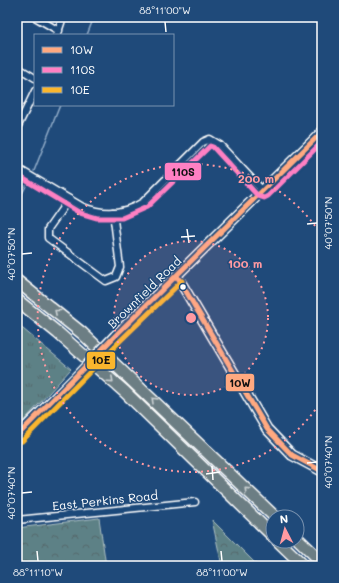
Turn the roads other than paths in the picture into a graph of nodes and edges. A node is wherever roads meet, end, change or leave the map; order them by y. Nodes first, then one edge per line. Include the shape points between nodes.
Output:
1 (35, 17) edge
2 (63, 17) edge
3 (58, 33) edge
4 (17, 67) edge
5 (34, 77) edge
6 (34, 93) edge
7 (17, 128) edge
8 (322, 132) edge
9 (18, 167) edge
10 (263, 191) junction
11 (69, 199) junction
12 (113, 212) junction
13 (178, 276) junction
14 (17, 281) edge
15 (17, 300) edge
16 (17, 436) edge
17 (322, 471) edge
18 (195, 502) dead end
19 (267, 509) edge
20 (17, 520) edge
21 (265, 528) edge
22 (305, 546) edge
23 (286, 549) edge
24 (322, 562) edge
25 (304, 566) edge

1 - 3 street
2 - 3 street
4 - 5 street
6 - 7 street
8 - 10 street, Brownfield Road
9 - 11 street
10 - 12 street via 220,145 210,139 203,142 143,202
10 - 13 street, Brownfield Road
11 - 12 street via 94,211
11 - 12 street via 48,229 48,238 106,281 116,277 119,272
13 - 16 street, Brownfield Road, bridge
13 - 17 street via 267,429 292,455
19 -> 14 highway via 82,333
15 -> 21 highway via 125,392
18 - 20 street, East Perkins Road
22 - 24 highway
23 - 25 highway

